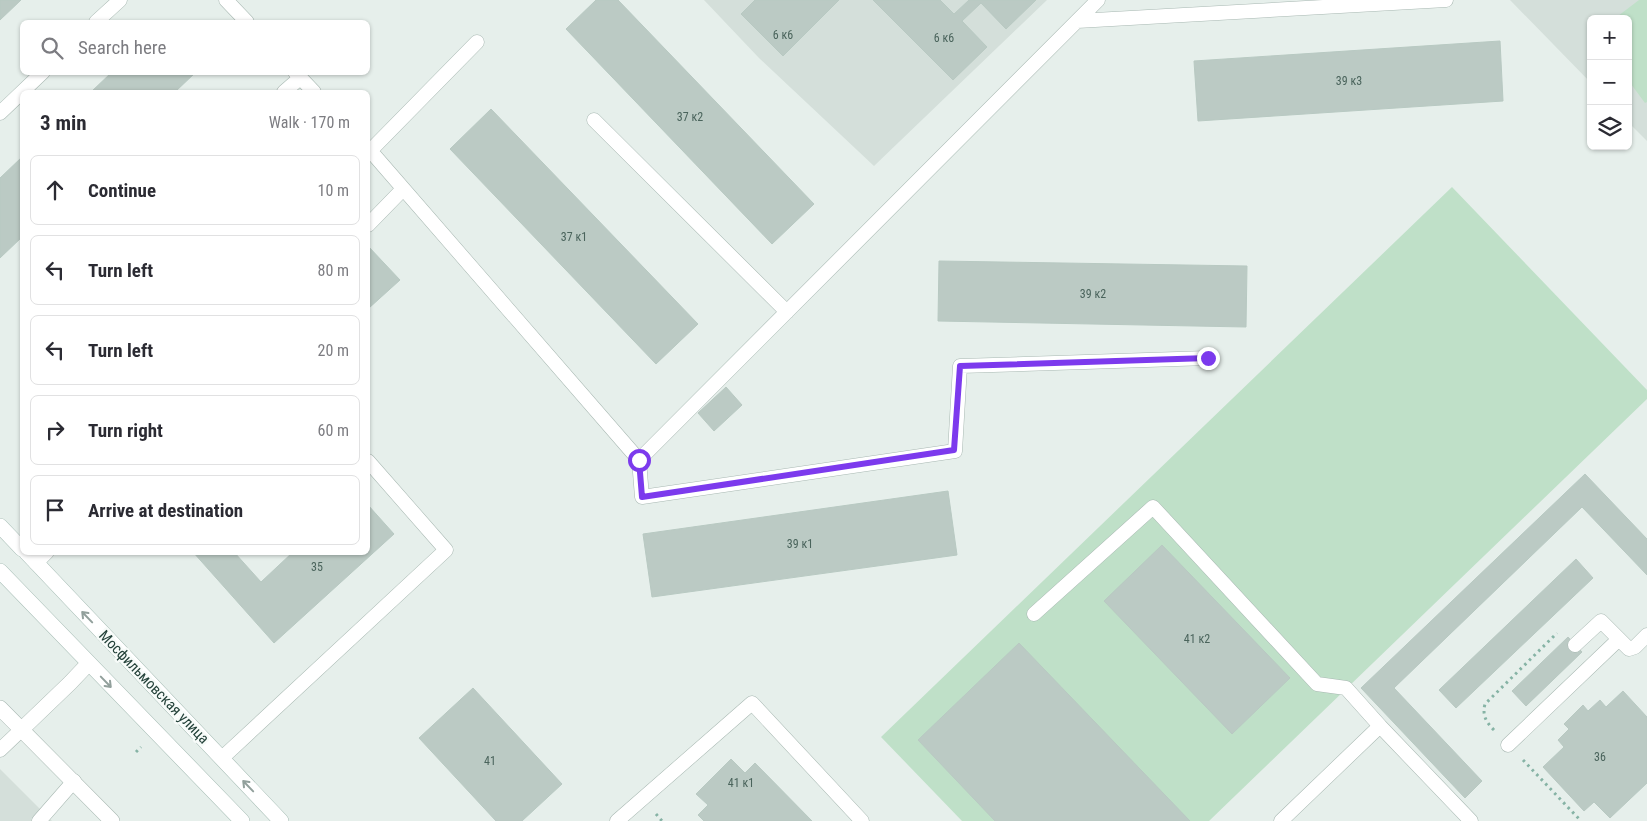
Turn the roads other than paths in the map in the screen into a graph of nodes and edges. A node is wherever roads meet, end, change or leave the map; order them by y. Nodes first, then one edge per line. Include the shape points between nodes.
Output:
1 (120, 0) edge
2 (226, 0) edge
3 (1098, 0) edge
4 (1446, 0) edge
5 (98, 20) edge
6 (245, 20) edge
7 (1077, 21) junction
8 (477, 42) dead end
9 (40, 75) edge
10 (297, 75) edge
11 (24, 90) edge
12 (286, 90) edge
13 (312, 90) edge
14 (20, 94) edge
15 (0, 113) edge
16 (594, 120) dead end
17 (370, 149) edge
18 (370, 151) edge
19 (403, 189) junction
20 (370, 223) edge
21 (786, 312) junction
22 (1208, 358) dead end
23 (639, 460) junction
24 (370, 463) edge
25 (0, 526) edge
26 (20, 547) edge
27 (36, 556) edge
28 (0, 571) edge
29 (1034, 614) dead end
30 (1647, 636) edge
31 (1619, 639) junction
32 (1575, 645) dead end
33 (88, 664) junction
34 (0, 708) edge
35 (1380, 726) junction
36 (21, 730) junction
37 (1508, 745) dead end
38 (0, 750) edge
39 (222, 758) junction
40 (74, 781) junction
41 (40, 821) edge
42 (112, 821) edge
43 (242, 821) edge
44 (281, 821) edge
45 (617, 821) edge
46 (862, 821) edge
47 (1281, 821) edge
48 (1471, 821) edge

1 - 5 lane
2 - 6 lane
3 - 7 lane
4 - 7 lane
7 - 21 lane
8 - 17 lane
9 - 11 lane
10 - 12 lane
10 - 13 lane
14 - 15 lane
16 - 21 lane
18 - 19 lane
19 - 20 lane
19 - 23 lane
21 - 23 lane
22 - 23 lane via 960,366 954,450 642,497
24 - 39 lane via 446,550
25 - 26 main road
39 -> 27 main road, Мосфильмовская улица
28 - 33 main road, Мосфильмовская улица
29 - 35 lane via 1153,507 1317,684 1346,688
30 - 31 lane via 1632,649
31 - 32 lane via 1601,621
31 - 37 lane
33 - 36 main road
33 -> 43 main road, Мосфильмовская улица
34 - 36 main road
35 - 47 lane
35 - 48 lane
36 - 38 lane
36 - 40 main road
44 -> 39 main road, Мосфильмовская улица
40 - 41 lane
40 - 42 main road
45 - 46 lane via 752,704

